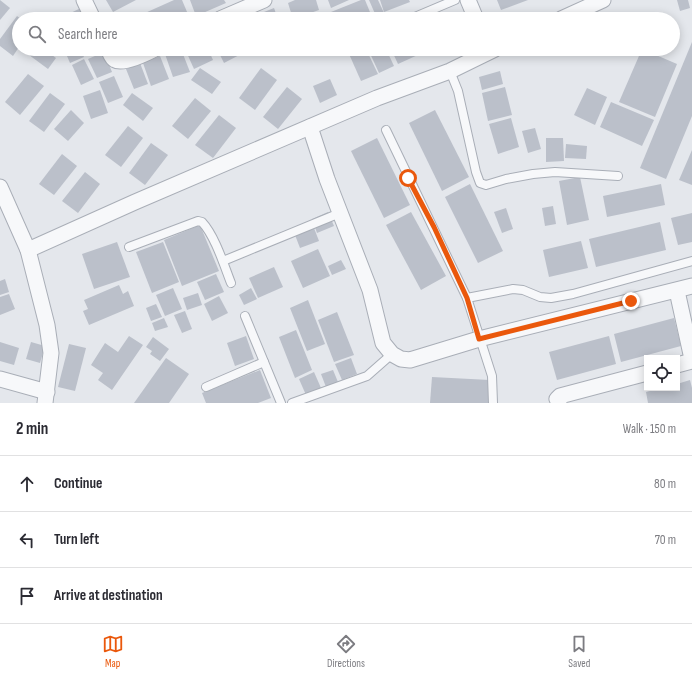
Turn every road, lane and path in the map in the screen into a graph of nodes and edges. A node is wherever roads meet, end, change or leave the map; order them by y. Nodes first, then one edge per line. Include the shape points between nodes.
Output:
1 (84, 0) edge
2 (264, 0) edge
3 (455, 0) edge
4 (468, 0) edge
5 (603, 0) edge
6 (90, 12) edge
7 (236, 12) edge
8 (427, 12) edge
9 (473, 12) edge
10 (576, 12) edge
11 (112, 56) edge
12 (140, 56) edge
13 (479, 56) edge
14 (450, 71) junction
15 (310, 127) junction
16 (386, 130) dead end
17 (618, 176) dead end
18 (0, 187) edge
19 (340, 213) junction
20 (129, 247) dead end
21 (28, 250) junction
22 (223, 261) junction
23 (692, 261) edge
24 (231, 283) dead end
25 (692, 286) edge
26 (677, 291) junction
27 (467, 298) junction
28 (245, 316) dead end
29 (479, 339) junction
30 (392, 354) junction
31 (692, 360) edge
32 (264, 362) junction
33 (680, 364) edge
34 (644, 374) edge
35 (0, 379) edge
36 (206, 387) dead end
37 (46, 397) edge
38 (281, 403) edge
39 (292, 403) edge
40 (493, 403) edge
41 (559, 403) edge

1 - 6 street
2 - 7 street
3 - 8 lane
4 - 9 street
5 - 10 street
11 - 12 street via 116,61 121,61
13 - 14 street
14 - 15 street via 377,98
14 - 17 lane via 458,92 480,183 486,185 532,174 555,172
15 - 19 street
15 - 21 street
16 - 27 lane
18 - 21 street
19 - 22 lane
19 - 30 street via 370,290 383,343
20 - 22 lane via 202,222
21 - 37 street via 47,325 51,353
22 - 24 lane
23 - 27 lane via 566,296 540,297 513,289
25 - 26 street
26 - 29 street
26 - 31 street
27 - 29 lane
28 - 32 lane
29 - 30 street via 410,360
29 - 40 lane via 492,376
30 - 39 lane via 367,376
31 - 33 street
32 - 36 lane
32 - 38 lane
34 - 41 street via 560,396 557,399
35 - 37 street

